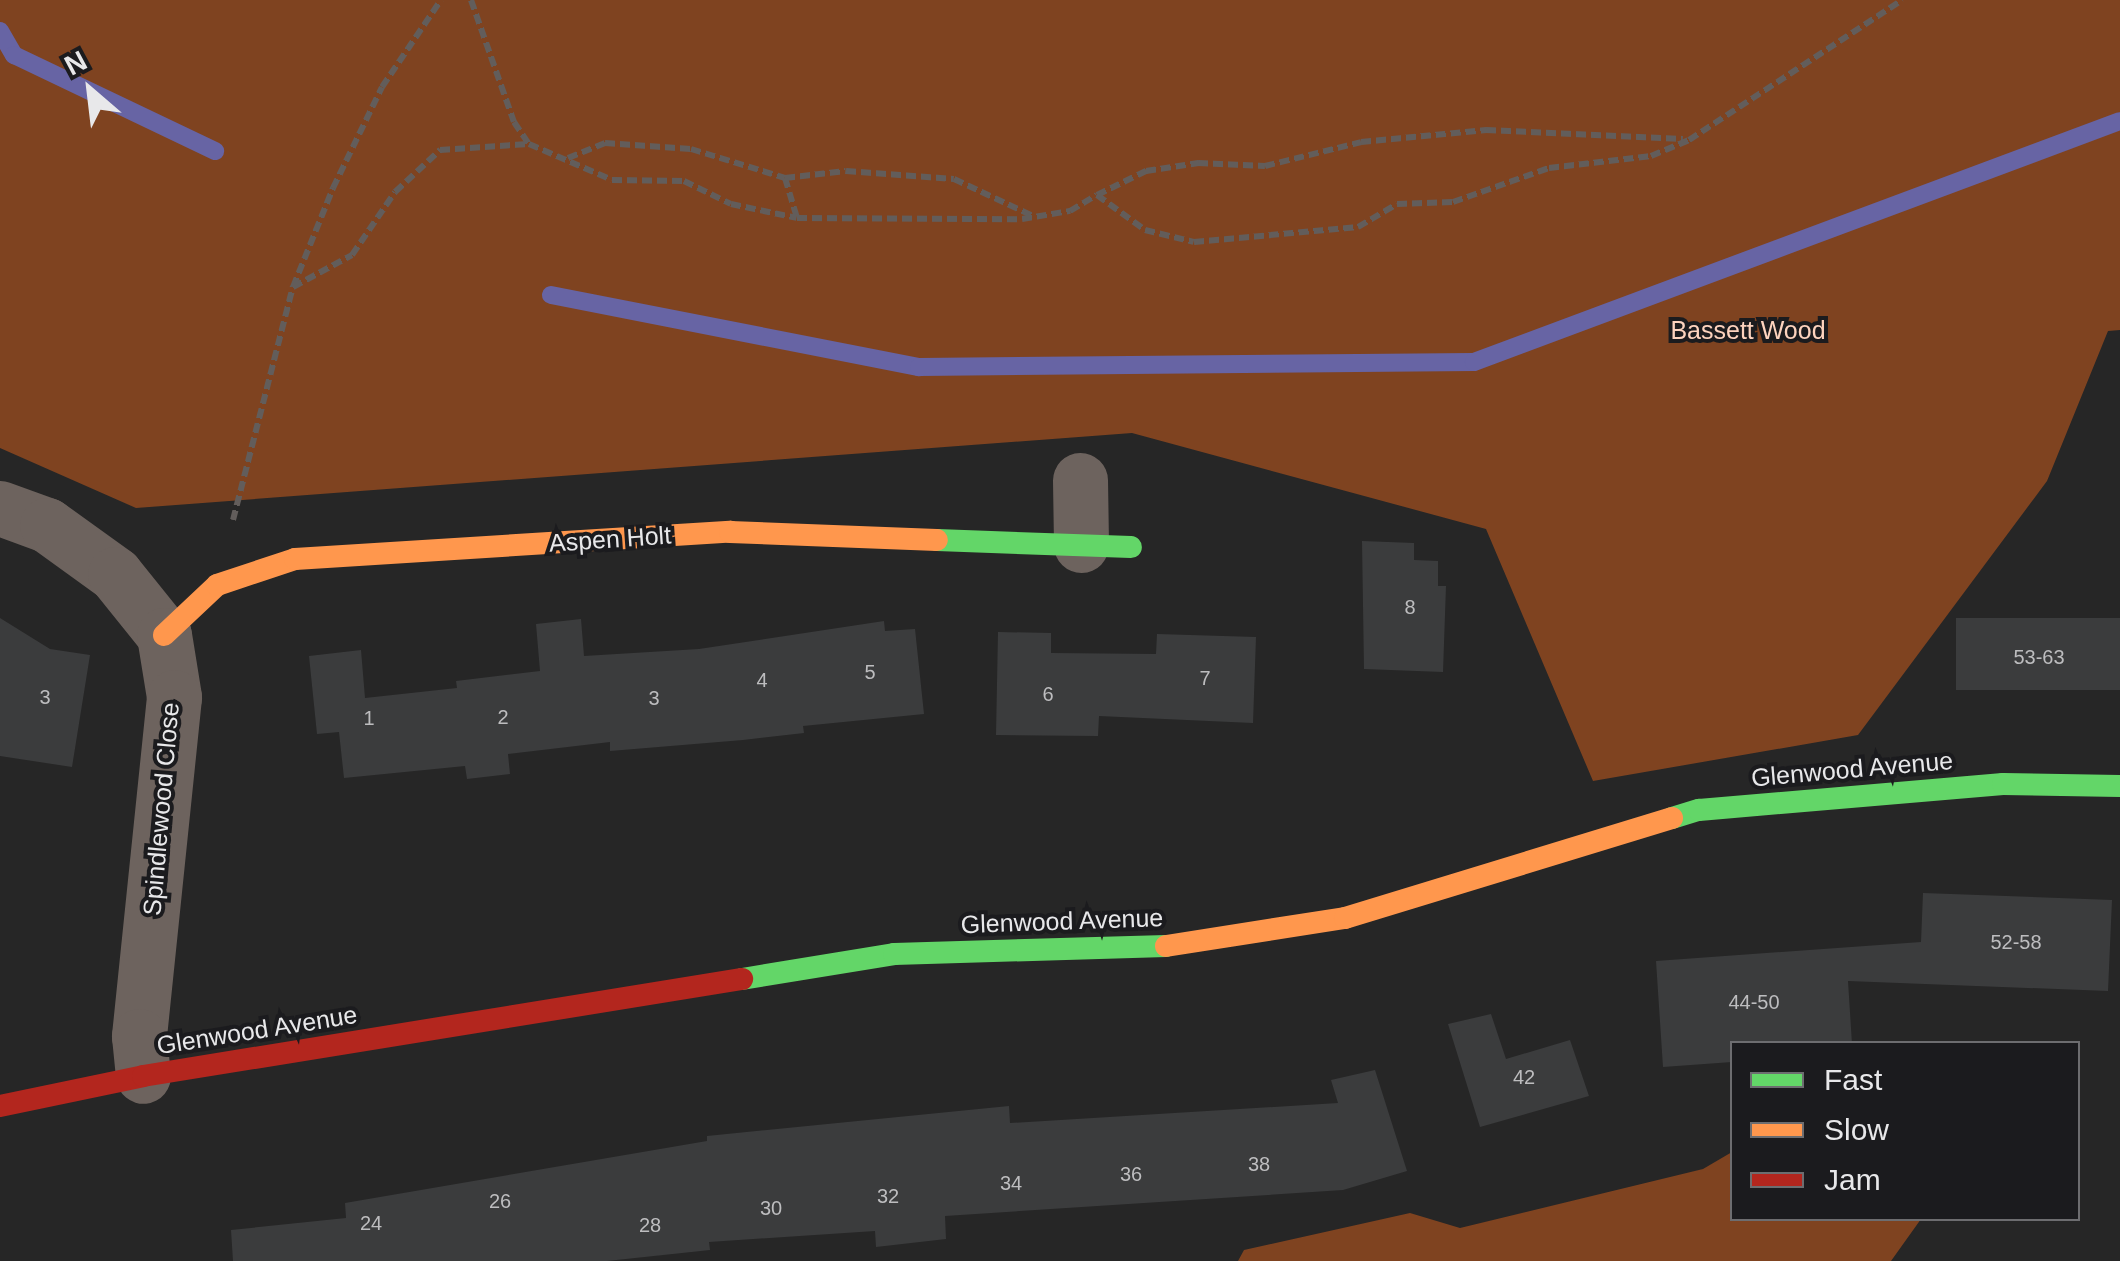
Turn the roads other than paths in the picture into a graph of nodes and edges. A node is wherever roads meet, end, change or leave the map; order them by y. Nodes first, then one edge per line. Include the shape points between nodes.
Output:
1 (1080, 480) dead end
2 (0, 508) edge
3 (1106, 546) joint
4 (164, 635) junction
5 (2120, 786) edge
6 (143, 1076) junction
7 (0, 1106) edge

1 - 3 street, Aspen Holt
2 - 4 street, Spindlewood Close via 47,525 115,574
3 - 4 street, Aspen Holt via 730,532 295,559 217,585
4 - 6 street, Spindlewood Close via 174,697 139,1036
5 - 6 street, Glenwood Avenue via 2003,784 1699,810 1345,918 1160,947 894,954
6 - 7 street, Glenwood Avenue

